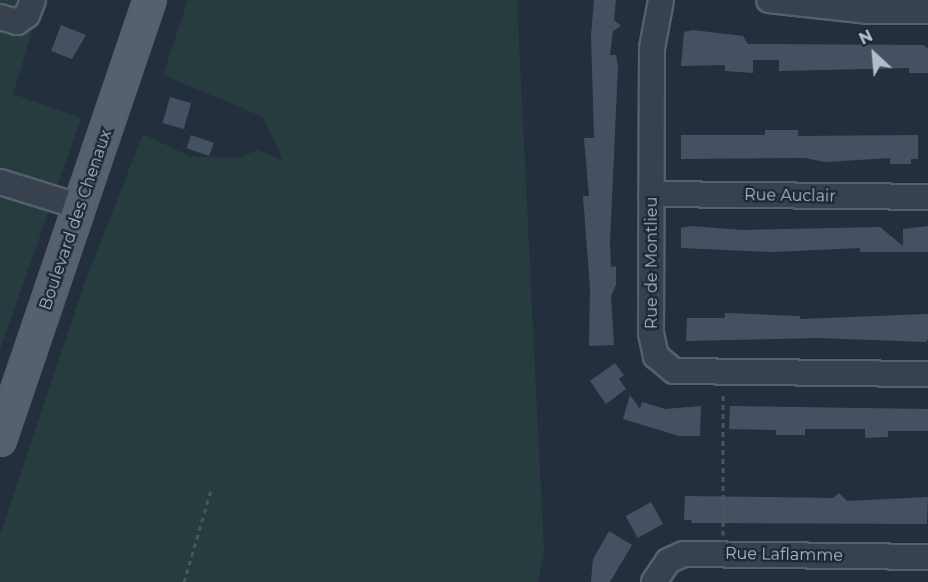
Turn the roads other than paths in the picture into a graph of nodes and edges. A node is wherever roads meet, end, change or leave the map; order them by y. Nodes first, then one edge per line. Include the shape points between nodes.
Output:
1 (33, 0) edge
2 (150, 0) edge
3 (661, 0) edge
4 (770, 0) edge
5 (928, 11) edge
6 (0, 16) edge
7 (0, 182) edge
8 (651, 194) junction
9 (928, 197) edge
10 (81, 207) junction
11 (928, 374) edge
12 (0, 440) edge
13 (928, 557) edge
14 (654, 582) edge

1 - 6 street via 27,15 17,22
2 - 10 main road, Boulevard des Chenaux
3 - 8 street, Rue de Montlieu via 652,48
4 - 5 street via 869,11
7 - 10 street
8 - 9 street, Rue Auclair
8 - 11 street, Rue de Montlieu via 651,333 656,356 674,371
10 - 12 main road, Boulevard des Chenaux
13 - 14 street, Rue Laflamme via 684,554 668,561

